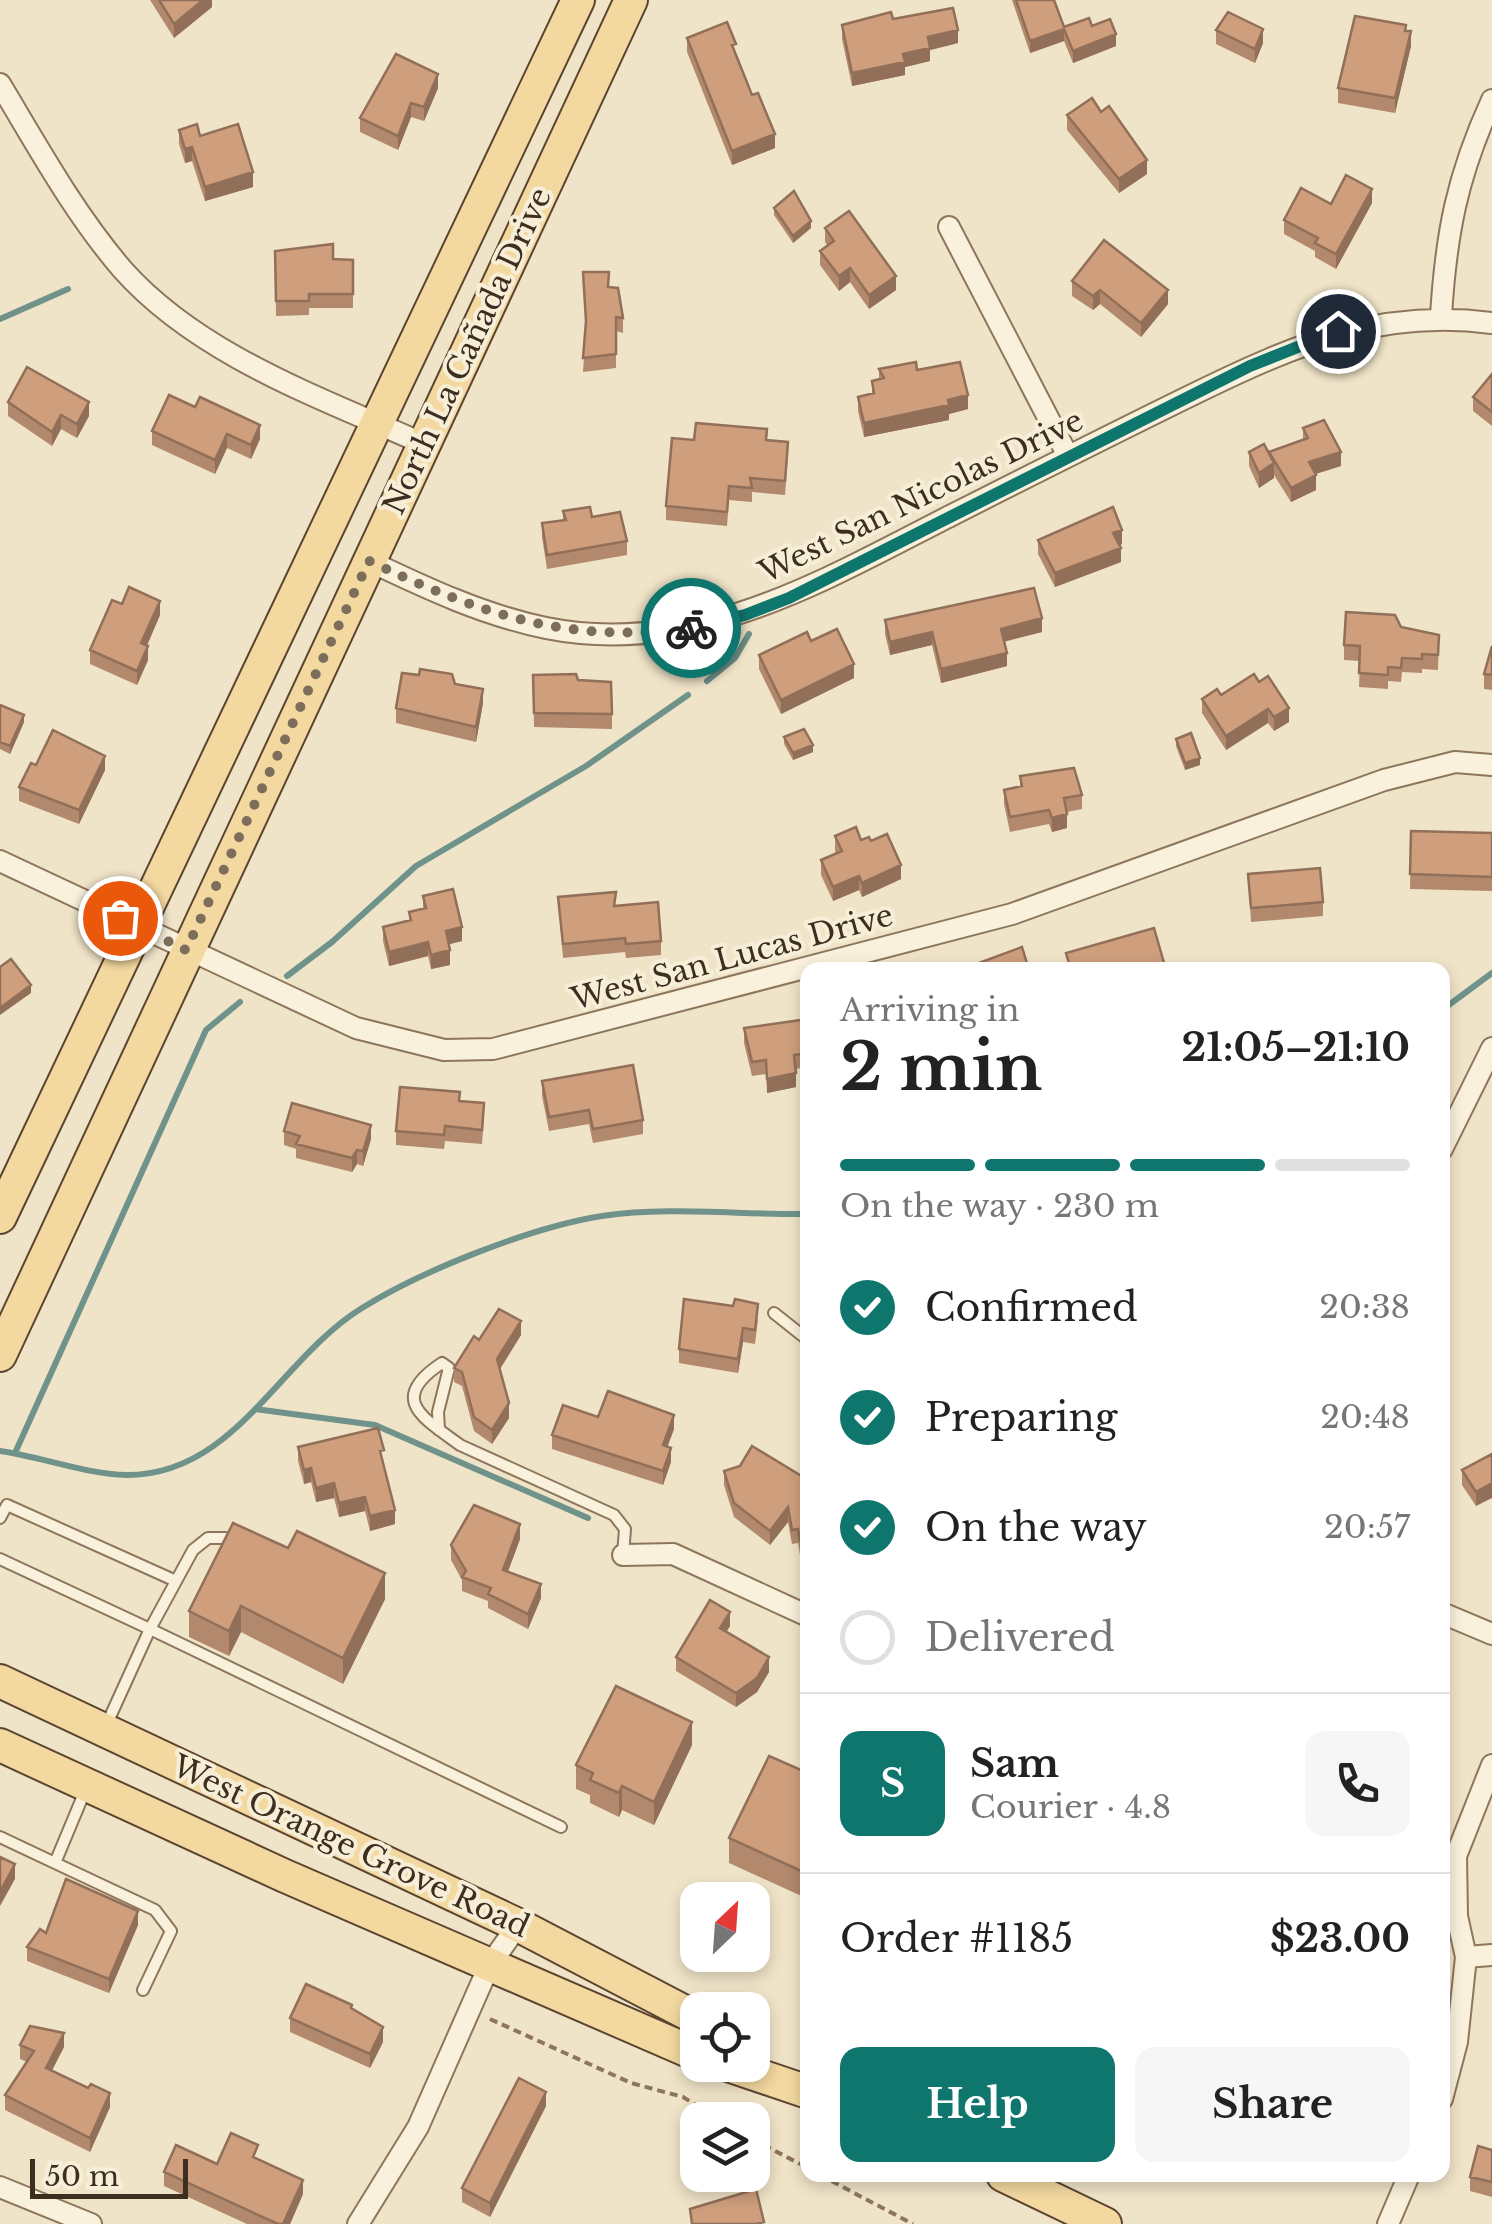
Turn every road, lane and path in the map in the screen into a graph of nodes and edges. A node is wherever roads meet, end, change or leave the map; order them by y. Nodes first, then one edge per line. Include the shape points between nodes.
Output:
1 (578, 0) edge
2 (631, 0) edge
3 (0, 84) edge
4 (1492, 100) edge
5 (950, 227) dead end
6 (1441, 316) junction
7 (1492, 323) edge
8 (379, 424) junction
9 (424, 444) junction
10 (1068, 456) junction
11 (369, 561) junction
12 (1492, 765) edge
13 (0, 861) edge
14 (141, 927) junction
15 (186, 950) junction
16 (827, 962) edge
17 (800, 969) edge
18 (1492, 1048) edge
19 (1450, 1133) edge
20 (0, 1217) edge
21 (774, 1313) dead end
22 (800, 1334) edge
23 (0, 1355) edge
24 (440, 1430) junction
25 (0, 1518) edge
26 (242, 1539) edge
27 (623, 1555) joint
28 (0, 1559) edge
29 (176, 1581) junction
30 (800, 1612) edge
31 (1450, 1616) edge
32 (150, 1630) junction
33 (1492, 1634) edge
34 (0, 1680) edge
35 (104, 1728) junction
36 (0, 1745) edge
37 (1492, 1765) edge
38 (88, 1785) junction
39 (561, 1827) dead end
40 (0, 1837) edge
41 (54, 1863) junction
42 (518, 1925) junction
43 (1492, 1955) edge
44 (1466, 1957) junction
45 (488, 1966) junction
46 (143, 1990) dead end
47 (680, 2010) edge
48 (485, 2017) dead end
49 (680, 2047) edge
50 (770, 2058) edge
51 (1450, 2068) edge
52 (800, 2074) edge
53 (770, 2079) edge
54 (800, 2089) edge
55 (690, 2102) edge
56 (770, 2149) edge
57 (800, 2164) edge
58 (833, 2182) edge
59 (1018, 2182) edge
60 (1406, 2182) edge
61 (0, 2187) edge
62 (90, 2224) edge
63 (358, 2224) edge
64 (913, 2224) edge
65 (1105, 2224) edge
66 (1388, 2224) edge

1 - 8 main road, North La Cañada Drive
2 - 9 main road, North La Cañada Drive
3 - 8 street via 82,218 124,271 228,352
4 - 6 street via 1446,232
5 - 10 street
6 - 7 street, West San Nicolas Drive
6 - 10 street, West San Nicolas Drive via 1338,331 1250,366
8 - 9 street
8 - 14 main road, North La Cañada Drive
9 - 11 main road, North La Cañada Drive
10 - 11 street, West San Nicolas Drive via 789,598 652,633 548,628 451,599
11 - 15 main road, North La Cañada Drive
12 - 16 street, West San Lucas Drive via 1455,762 1384,780 1012,914
13 - 14 street, West San Lucas Drive
14 - 15 street, West San Lucas Drive
14 - 20 main road, North La Cañada Drive
15 - 17 street, West San Lucas Drive via 372,1034 444,1050 493,1049
15 - 23 main road, North La Cañada Drive
18 - 19 street
21 - 22 lane
24 - 24 lane via 413,1407 412,1397 418,1382 442,1363 448,1368
24 - 27 lane via 614,1515 625,1529
25 - 29 lane via 6,1505
26 - 29 lane via 208,1538
27 - 30 street via 673,1554
28 - 32 lane
29 - 32 lane
31 - 33 street
32 - 35 lane
32 - 39 lane
34 - 35 main road, West Orange Grove Road
35 - 42 main road, West Orange Grove Road
36 - 38 main road, West Orange Grove Road
37 - 44 street via 1456,1856
38 - 41 lane
38 - 45 main road, West Orange Grove Road
40 - 41 lane
41 - 46 lane via 166,1921 171,1931
42 - 45 street
42 - 47 main road, West Orange Grove Road
43 - 44 street
44 - 51 street
45 - 49 main road, West Orange Grove Road
45 - 63 street via 418,2127
48 - 55 path via 631,2084
50 - 52 main road
53 - 54 main road
56 - 57 path
58 - 64 path
59 - 65 main road
60 - 66 street
61 - 62 street

